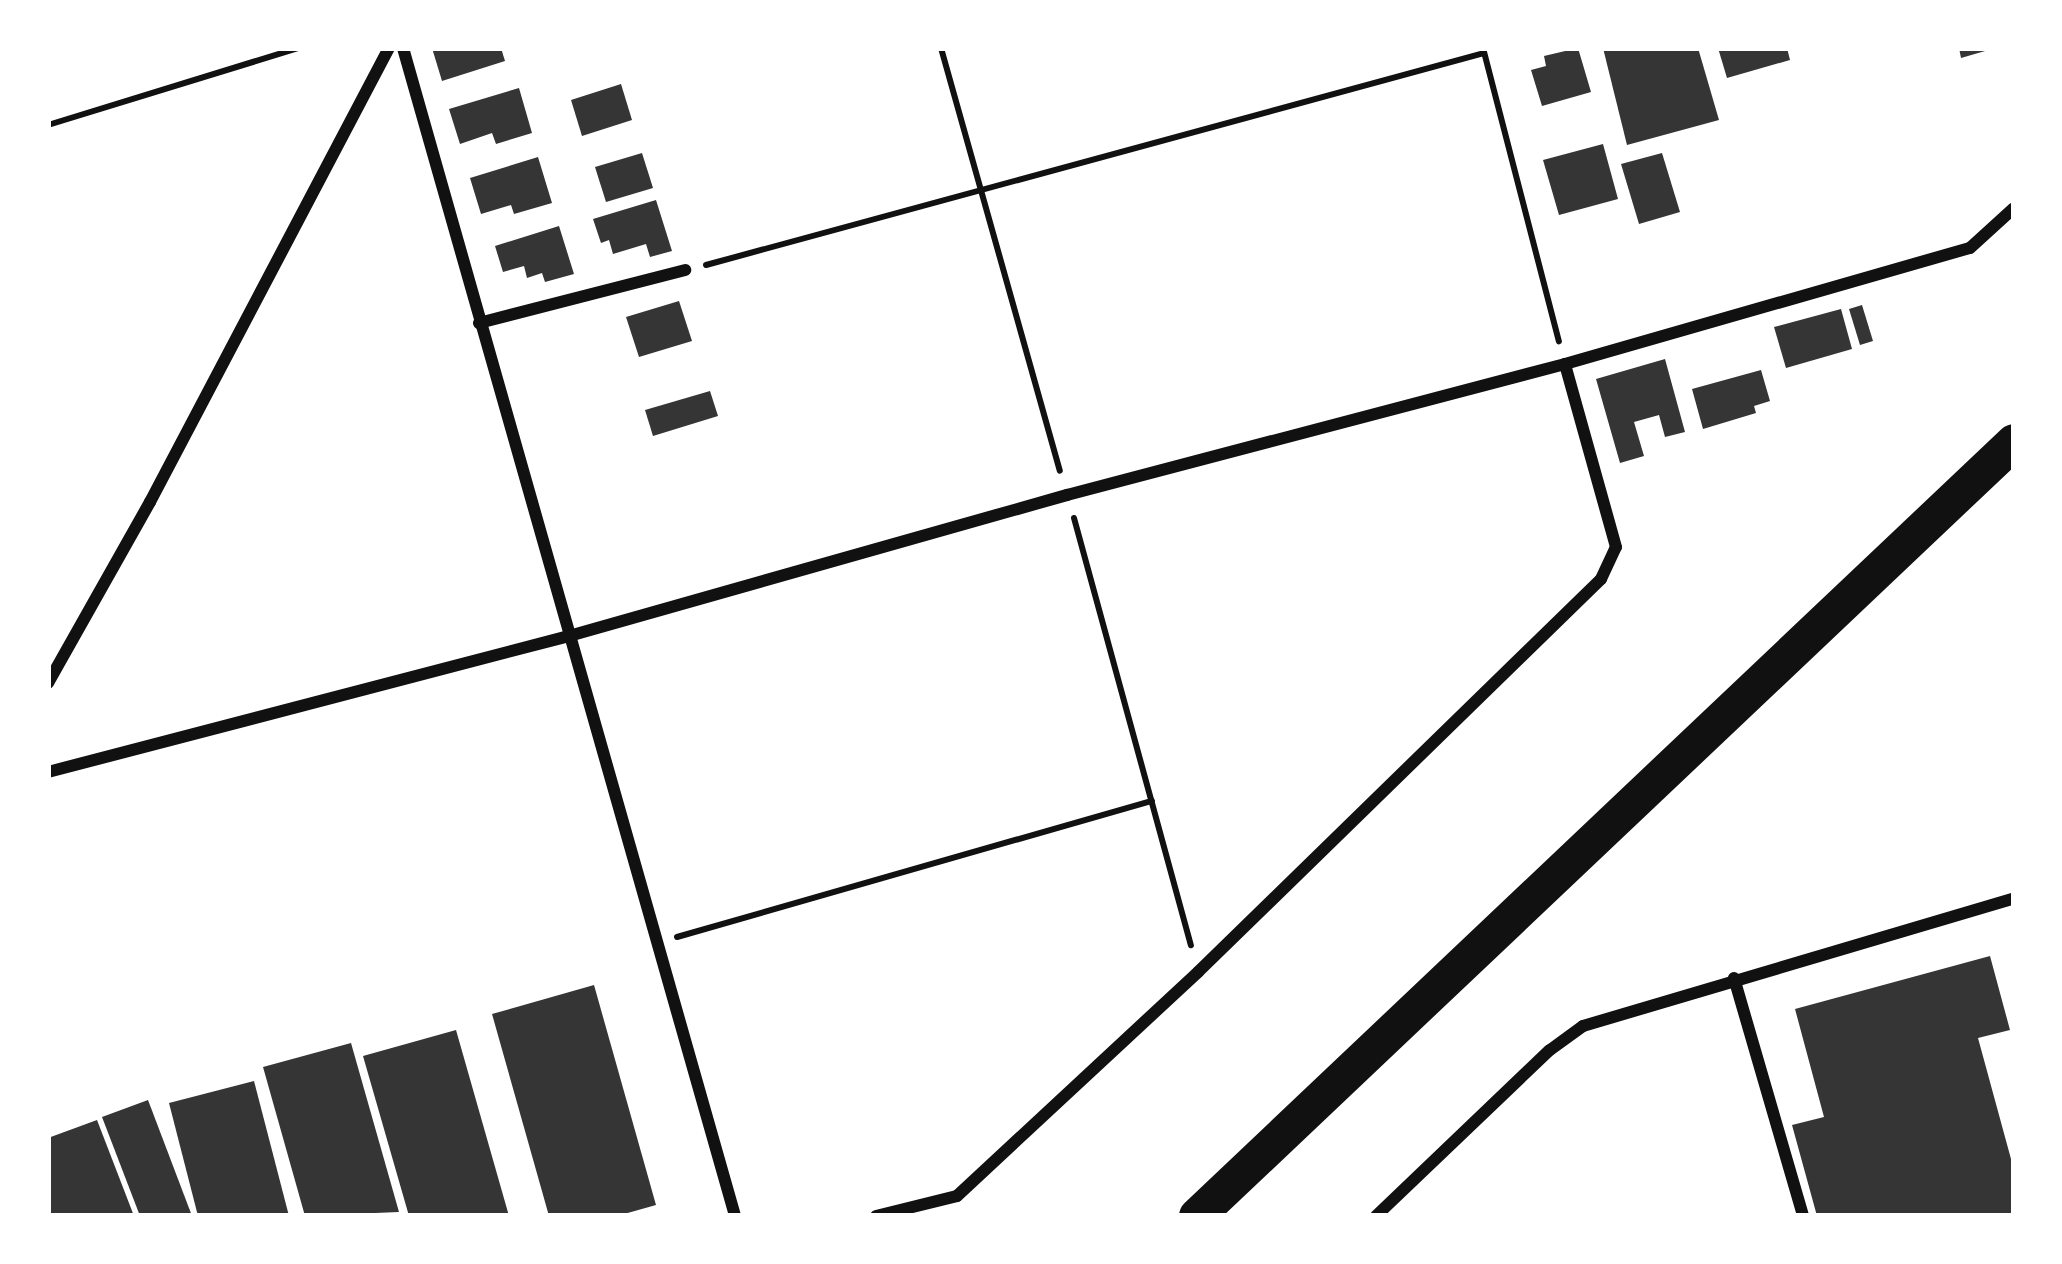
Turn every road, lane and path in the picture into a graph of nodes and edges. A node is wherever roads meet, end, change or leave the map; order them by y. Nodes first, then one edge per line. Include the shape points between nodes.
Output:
1 (299, 48) edge
2 (389, 48) edge
3 (403, 48) edge
4 (1484, 50) edge
5 (48, 125) edge
6 (2014, 208) edge
7 (686, 270) joint
8 (479, 323) junction
9 (1564, 364) junction
10 (2014, 442) edge
11 (569, 636) junction
12 (48, 683) edge
13 (48, 772) edge
14 (1152, 801) dead end
15 (2014, 898) edge
16 (658, 942) junction
17 (1734, 978) junction
18 (735, 1216) edge
19 (876, 1216) edge
20 (1197, 1216) edge
21 (1376, 1216) edge
22 (1803, 1216) edge

1 - 5 path
2 - 12 street
3 - 8 street
4 - 7 path
4 - 9 path
6 - 9 street via 1970,248
7 - 8 street
8 - 11 street
9 - 11 street
9 - 19 street via 1616,547 1601,579 957,1196
10 - 20 highway
11 - 13 street
11 - 16 street
14 - 16 path
15 - 17 street
16 - 18 street
17 - 21 street via 1583,1026
17 - 22 street

